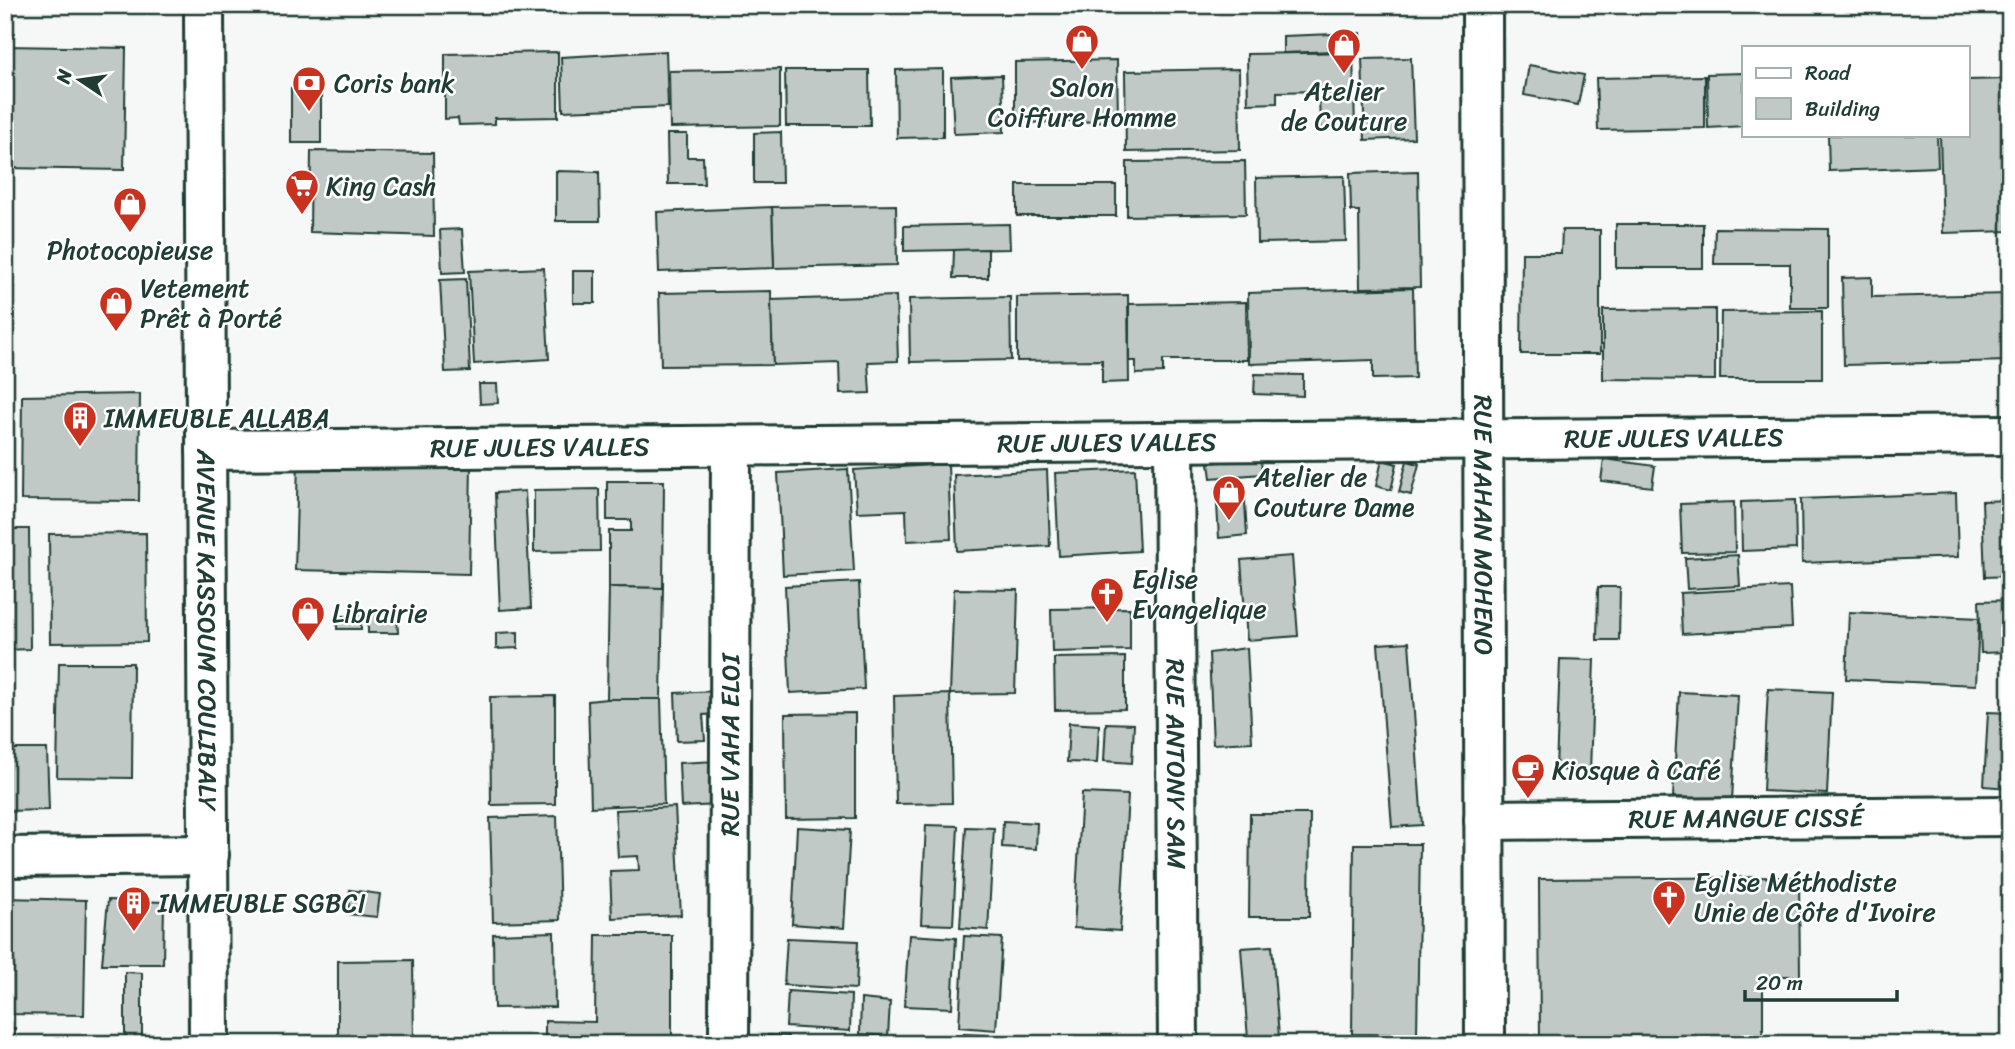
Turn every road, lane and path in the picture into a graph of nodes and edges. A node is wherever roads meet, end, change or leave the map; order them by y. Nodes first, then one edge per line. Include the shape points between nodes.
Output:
1 (204, 5) edge
2 (1482, 5) edge
3 (2010, 435) edge
4 (1483, 439) junction
5 (1174, 442) junction
6 (731, 445) junction
7 (206, 450) junction
8 (2010, 816) edge
9 (1484, 820) junction
10 (209, 855) junction
11 (5, 857) edge
12 (209, 1044) edge
13 (729, 1044) edge
14 (1178, 1044) edge
15 (1485, 1044) edge

1 - 7 street, AVENUE KASSOUM COULIBALY
2 - 4 street, RUE MAHAN MOHENO
3 - 4 street, RUE JULES VALLES
4 - 5 street, RUE JULES VALLES
4 - 9 street, RUE MAHAN MOHENO
5 - 6 street, RUE JULES VALLES
5 - 14 street, RUE ANTONY SAM
6 - 7 street, RUE JULES VALLES
6 - 13 street, RUE VAHA ELOI
7 - 10 street, AVENUE KASSOUM COULIBALY
8 - 9 street, RUE MANGUE CISSÉ
9 - 15 street, RUE MAHAN MOHENO
10 - 11 street
10 - 12 street, AVENUE KASSOUM COULIBALY

